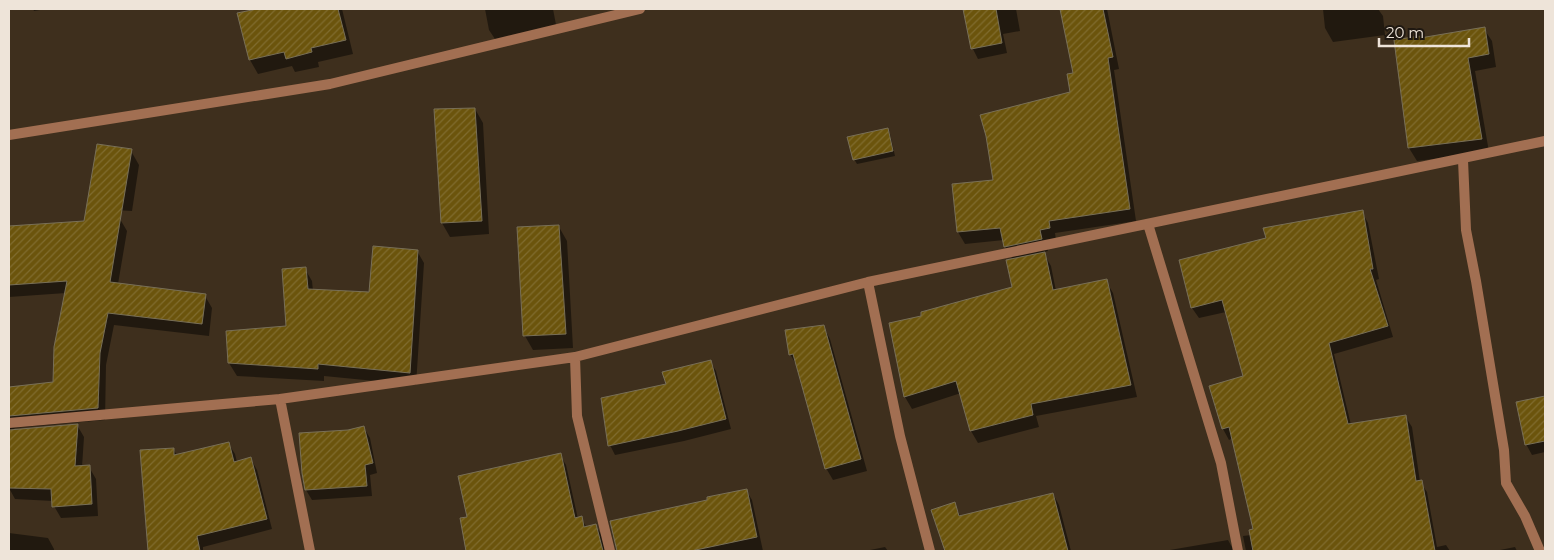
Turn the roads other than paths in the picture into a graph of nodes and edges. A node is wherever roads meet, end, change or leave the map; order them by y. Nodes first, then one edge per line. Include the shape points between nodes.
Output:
1 (640, 9) edge
2 (9, 135) edge
3 (1545, 141) edge
4 (1462, 160) junction
5 (1148, 224) junction
6 (868, 282) junction
7 (575, 357) junction
8 (280, 399) junction
9 (9, 423) edge
10 (310, 551) edge
11 (610, 551) edge
12 (930, 551) edge
13 (1238, 551) edge
14 (1540, 551) edge

1 - 2 street via 330,84
3 - 4 street
4 - 5 street
4 - 14 street via 1466,230 1504,450 1506,483
5 - 6 street
5 - 13 street via 1220,463
6 - 7 street
6 - 12 street via 900,436
7 - 8 street
7 - 11 street via 577,416
8 - 9 street
8 - 10 street

